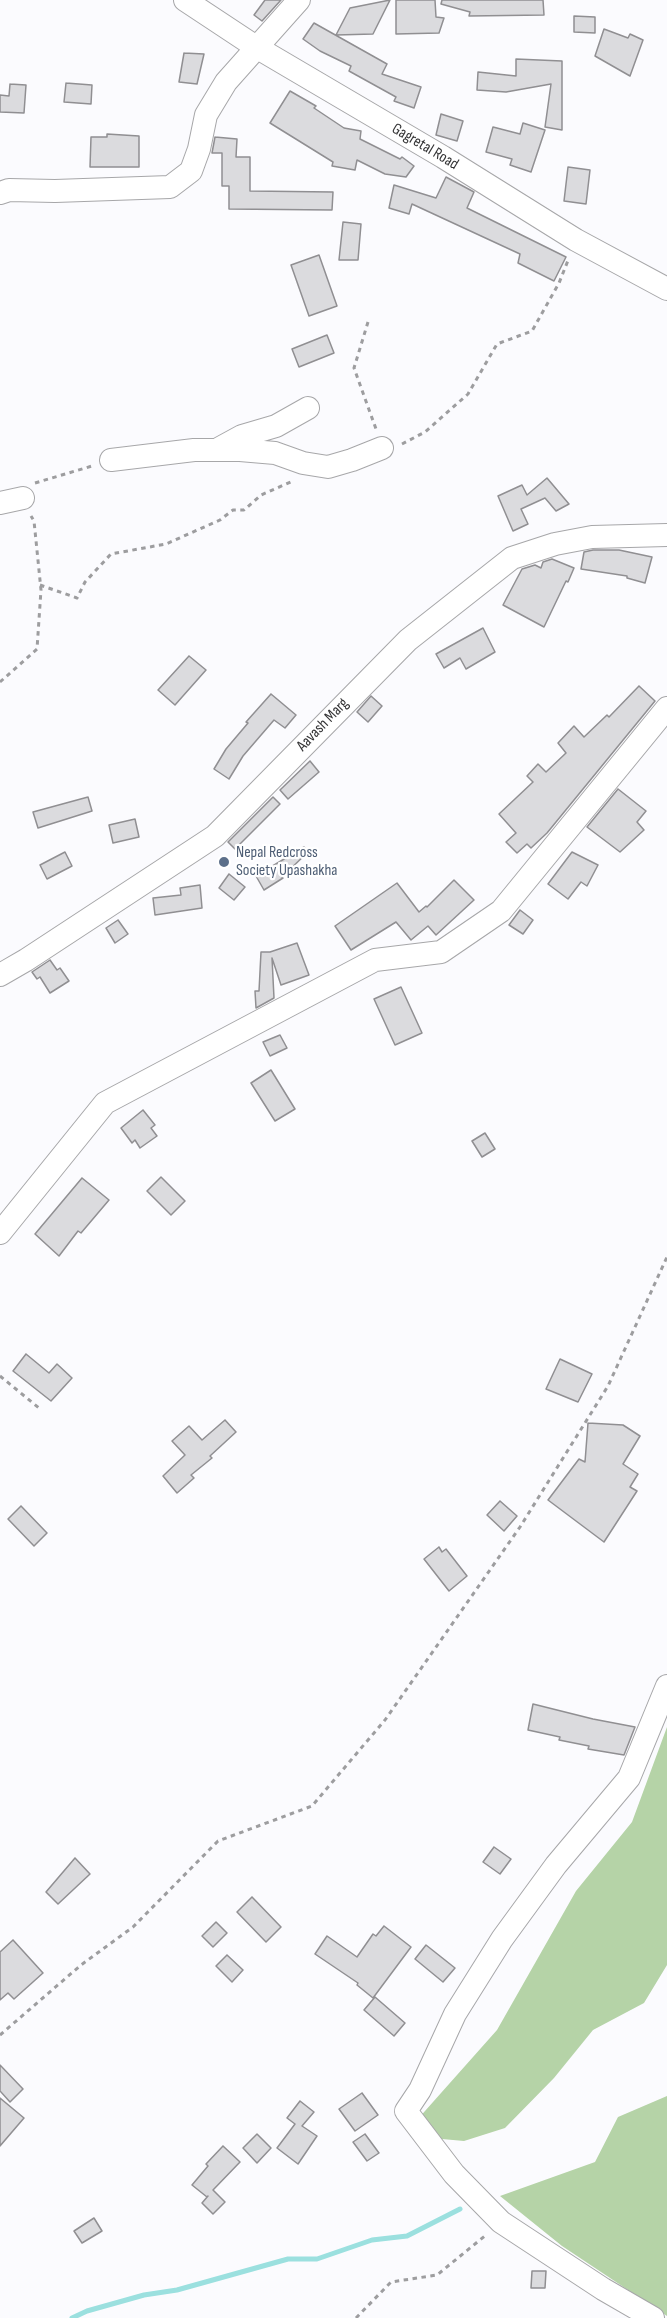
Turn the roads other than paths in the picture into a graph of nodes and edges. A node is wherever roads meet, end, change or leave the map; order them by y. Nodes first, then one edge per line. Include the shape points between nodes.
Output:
1 (185, 0) edge
2 (299, 0) edge
3 (256, 47) junction
4 (0, 193) edge
5 (667, 289) edge
6 (308, 408) dead end
7 (382, 448) road end
8 (216, 450) junction
9 (111, 460) road end
10 (22, 498) road end
11 (0, 503) edge
12 (667, 535) edge
13 (667, 708) edge
14 (0, 975) edge
15 (0, 1233) edge
16 (667, 1686) edge
17 (653, 2318) edge

1 - 3 street, Gagretal Road
2 - 3 street
3 - 4 street via 226,82 206,115 191,171 170,187
3 - 5 street, Gagretal Road via 576,240
6 - 8 street via 276,426 242,436
7 - 8 street via 328,466 303,463 275,453
8 - 9 street
10 - 11 street
12 - 14 street, Aavash Marg via 592,537 512,558 408,640 215,836
13 - 15 street via 501,911 441,952 375,960 105,1103
16 - 17 street via 628,1778 556,1865 502,1939 455,2014 420,2090 405,2111 454,2174 501,2222

